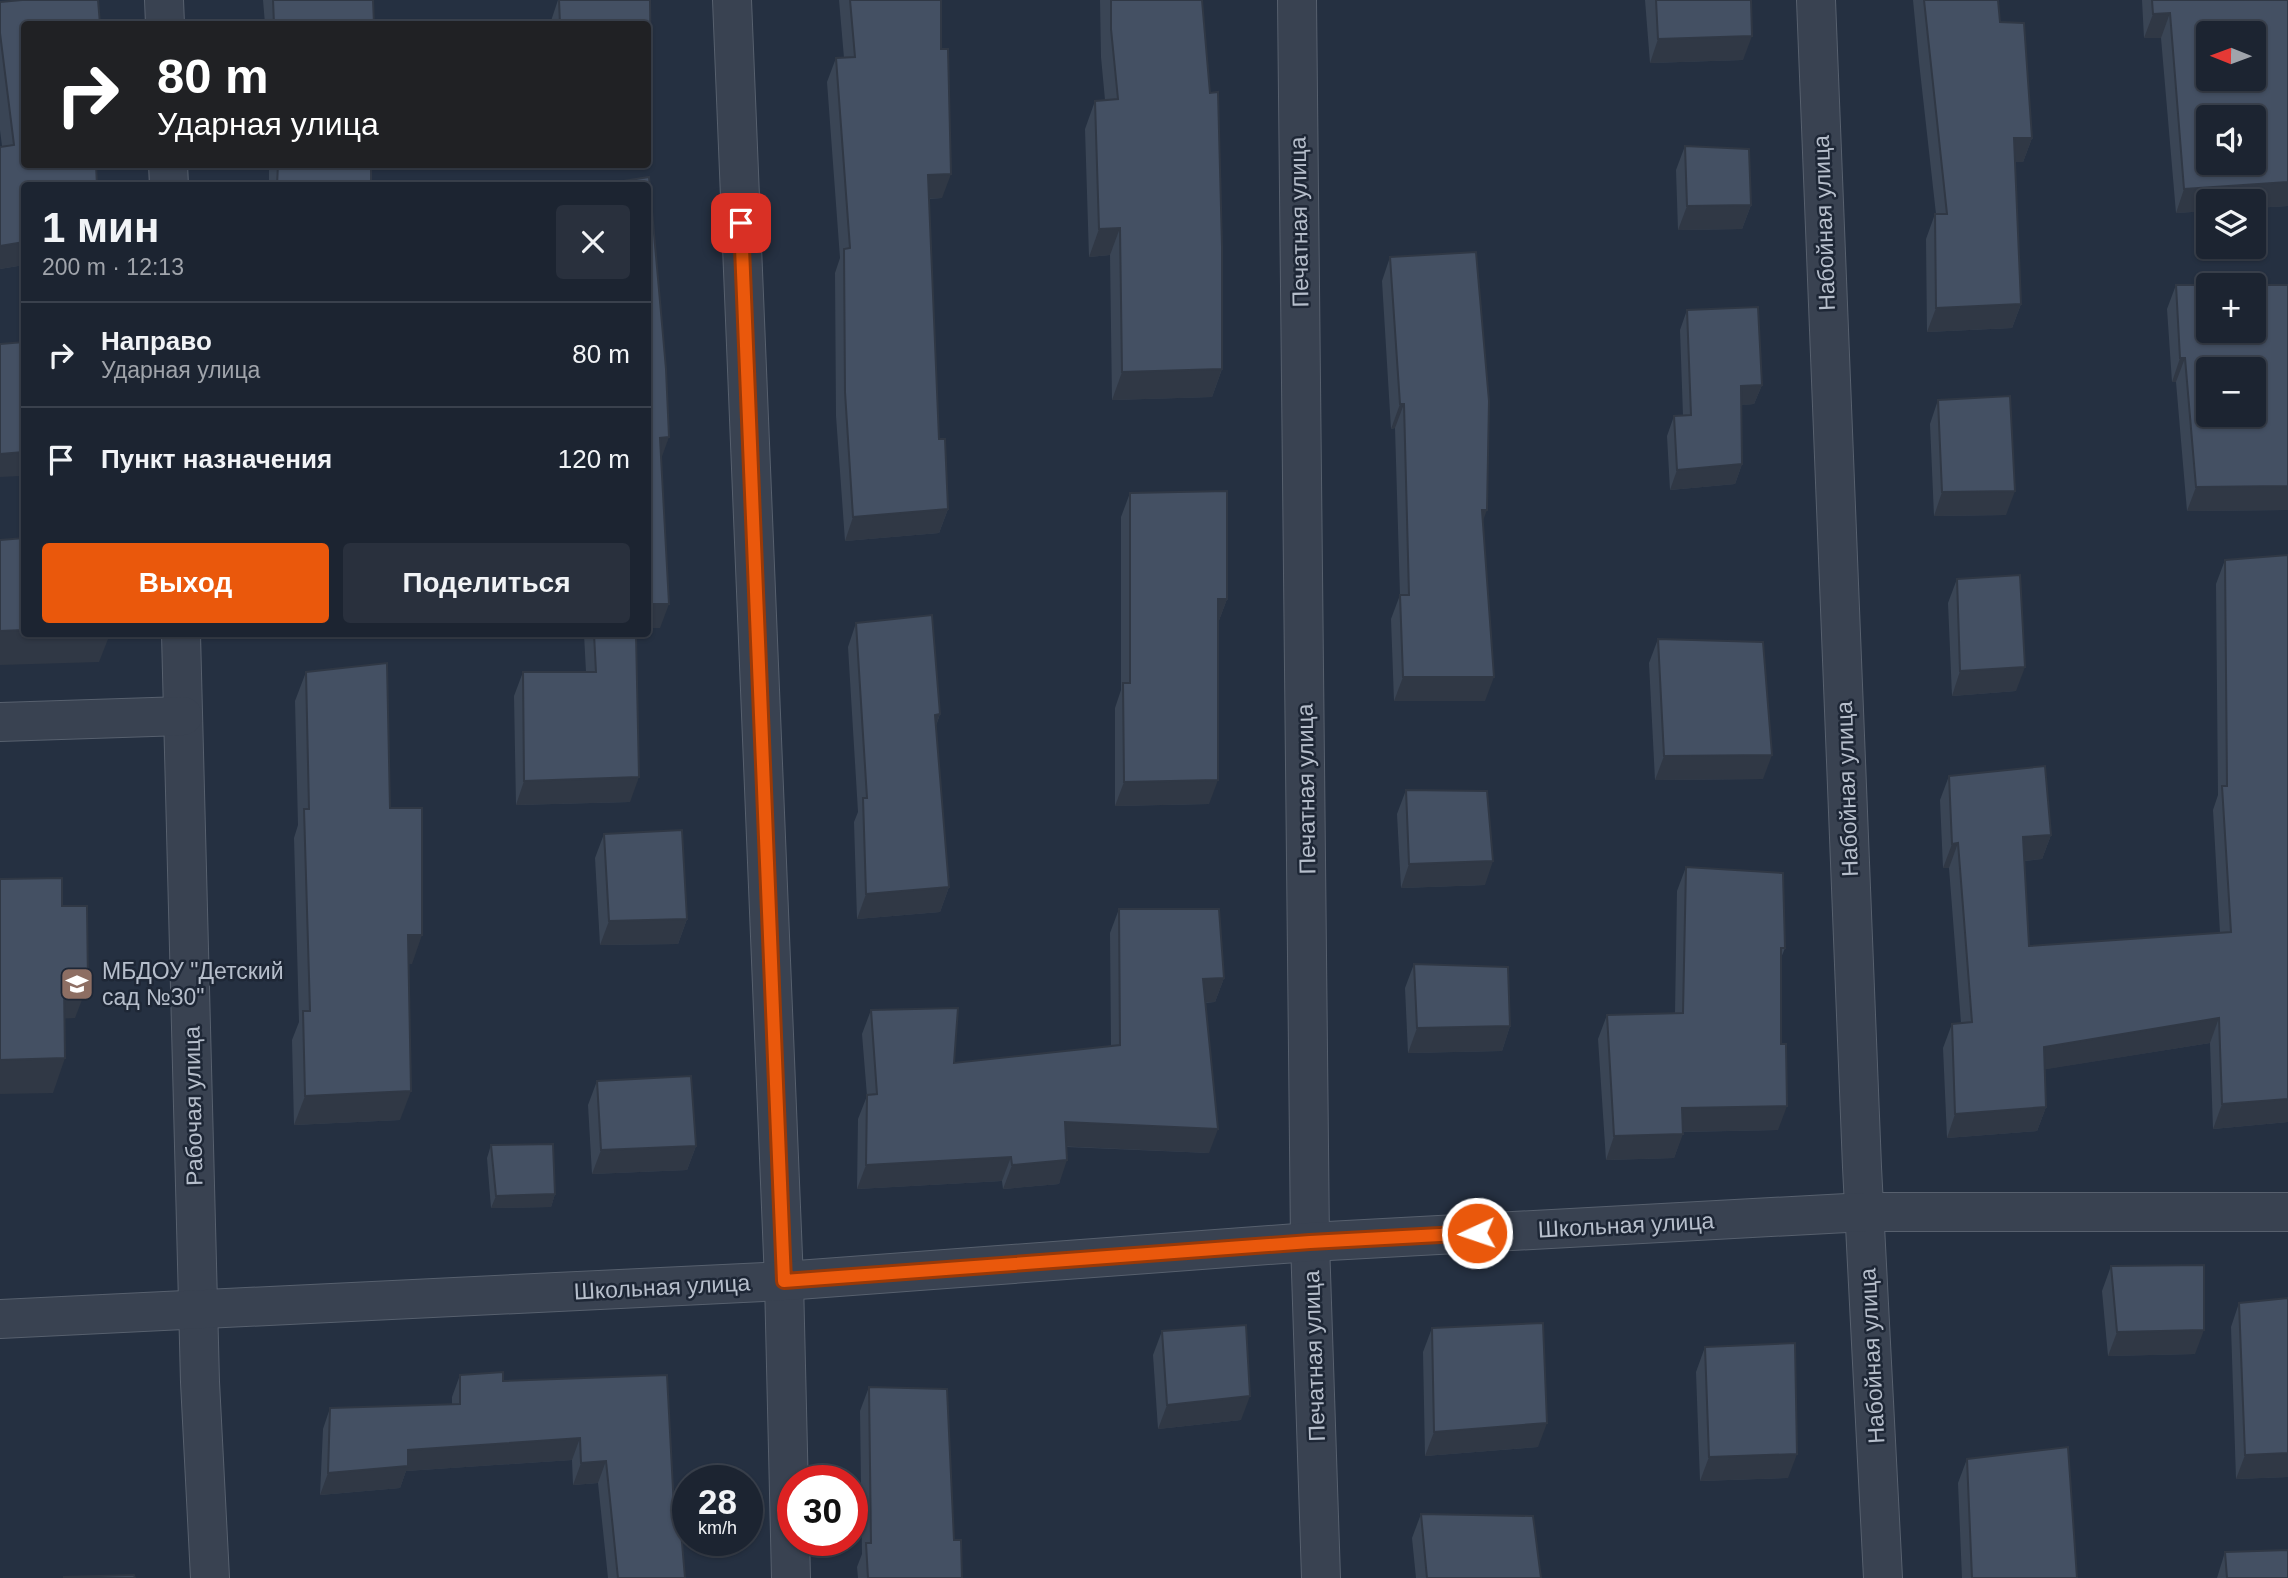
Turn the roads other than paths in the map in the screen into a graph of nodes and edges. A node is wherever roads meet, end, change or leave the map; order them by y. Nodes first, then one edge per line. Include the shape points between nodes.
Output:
1 (164, 0) edge
2 (732, 0) edge
3 (1297, 0) edge
4 (1816, 0) edge
5 (165, 21) edge
6 (181, 637) edge
7 (183, 716) junction
8 (0, 722) edge
9 (1865, 1212) junction
10 (2288, 1212) edge
11 (1310, 1242) junction
12 (784, 1281) junction
13 (199, 1311) junction
14 (0, 1320) edge
15 (210, 1578) edge
16 (791, 1578) edge
17 (1321, 1578) edge
18 (1883, 1578) edge

1 - 5 street
2 - 12 street
3 - 11 street, Печатная улица
4 - 9 street, Набойная улица
6 - 7 street, Рабочая улица
7 - 8 street
7 - 13 street, Рабочая улица
9 - 10 street, Школьная улица
9 - 11 street, Школьная улица
9 - 18 street, Набойная улица
11 - 12 street, Школьная улица
11 - 17 street, Печатная улица
12 - 13 street, Школьная улица
12 - 16 street
13 - 14 street, Школьная улица
13 - 15 street, Рабочая улица

